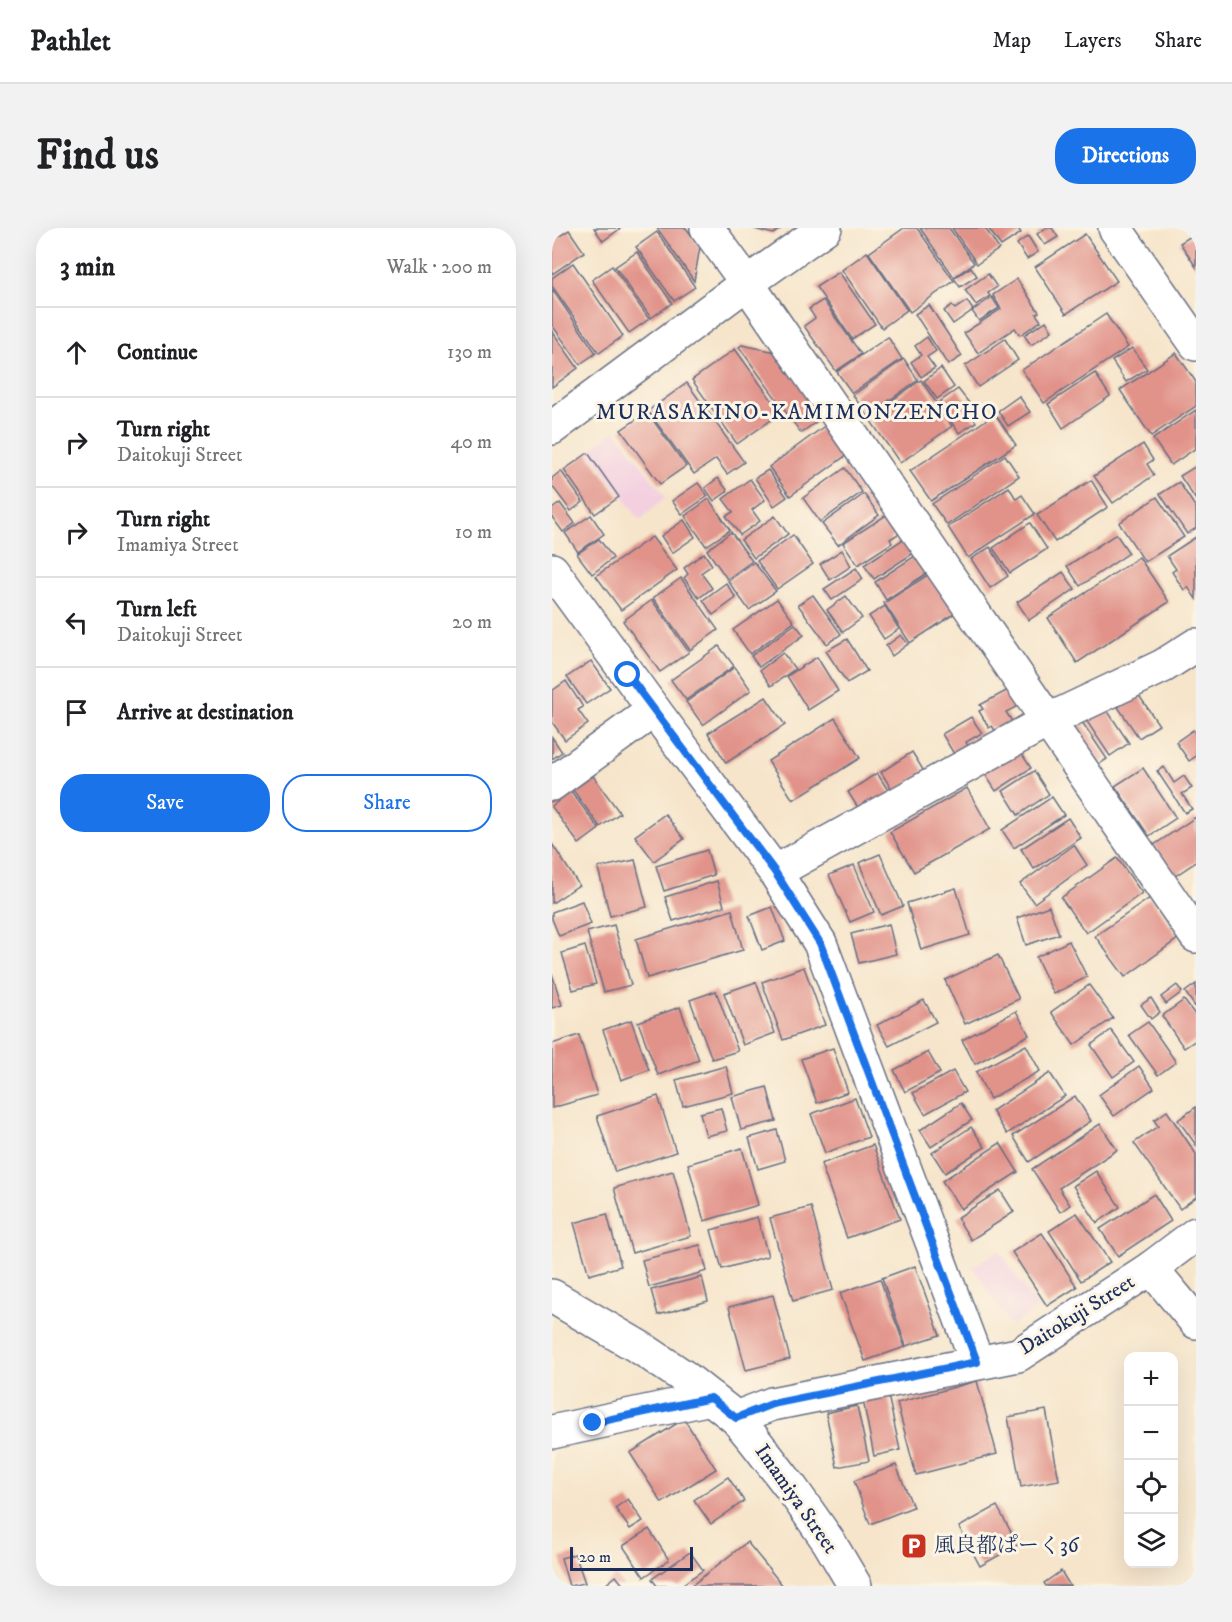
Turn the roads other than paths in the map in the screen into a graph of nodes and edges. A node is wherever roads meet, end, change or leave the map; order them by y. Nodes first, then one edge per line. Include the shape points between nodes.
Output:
1 (707, 228) edge
2 (825, 228) edge
3 (1115, 228) edge
4 (747, 283) junction
5 (1196, 344) edge
6 (552, 428) edge
7 (552, 570) edge
8 (1196, 645) edge
9 (654, 710) junction
10 (1048, 720) junction
11 (552, 784) edge
12 (775, 872) junction
13 (1196, 936) edge
14 (1196, 1234) edge
15 (1151, 1268) junction
16 (552, 1296) edge
17 (1196, 1322) edge
18 (977, 1362) junction
19 (711, 1398) junction
20 (736, 1418) junction
21 (552, 1432) edge
22 (855, 1586) edge

1 - 4 street
2 - 4 street
3 - 5 street
4 - 6 street
4 - 10 street
7 - 9 street
8 - 10 street via 1163,666
9 - 11 street
9 - 12 street
10 - 12 street
10 - 13 street
12 - 18 street via 820,943
14 - 15 street, Daitokuji Street
15 - 17 street
15 - 18 street, Daitokuji Street via 1018,1355
16 - 19 street, Imamiya Street via 644,1350
18 - 20 street, Daitokuji Street via 772,1404
19 - 20 street, Imamiya Street
19 - 21 street
20 - 22 street, Imamiya Street via 792,1489

